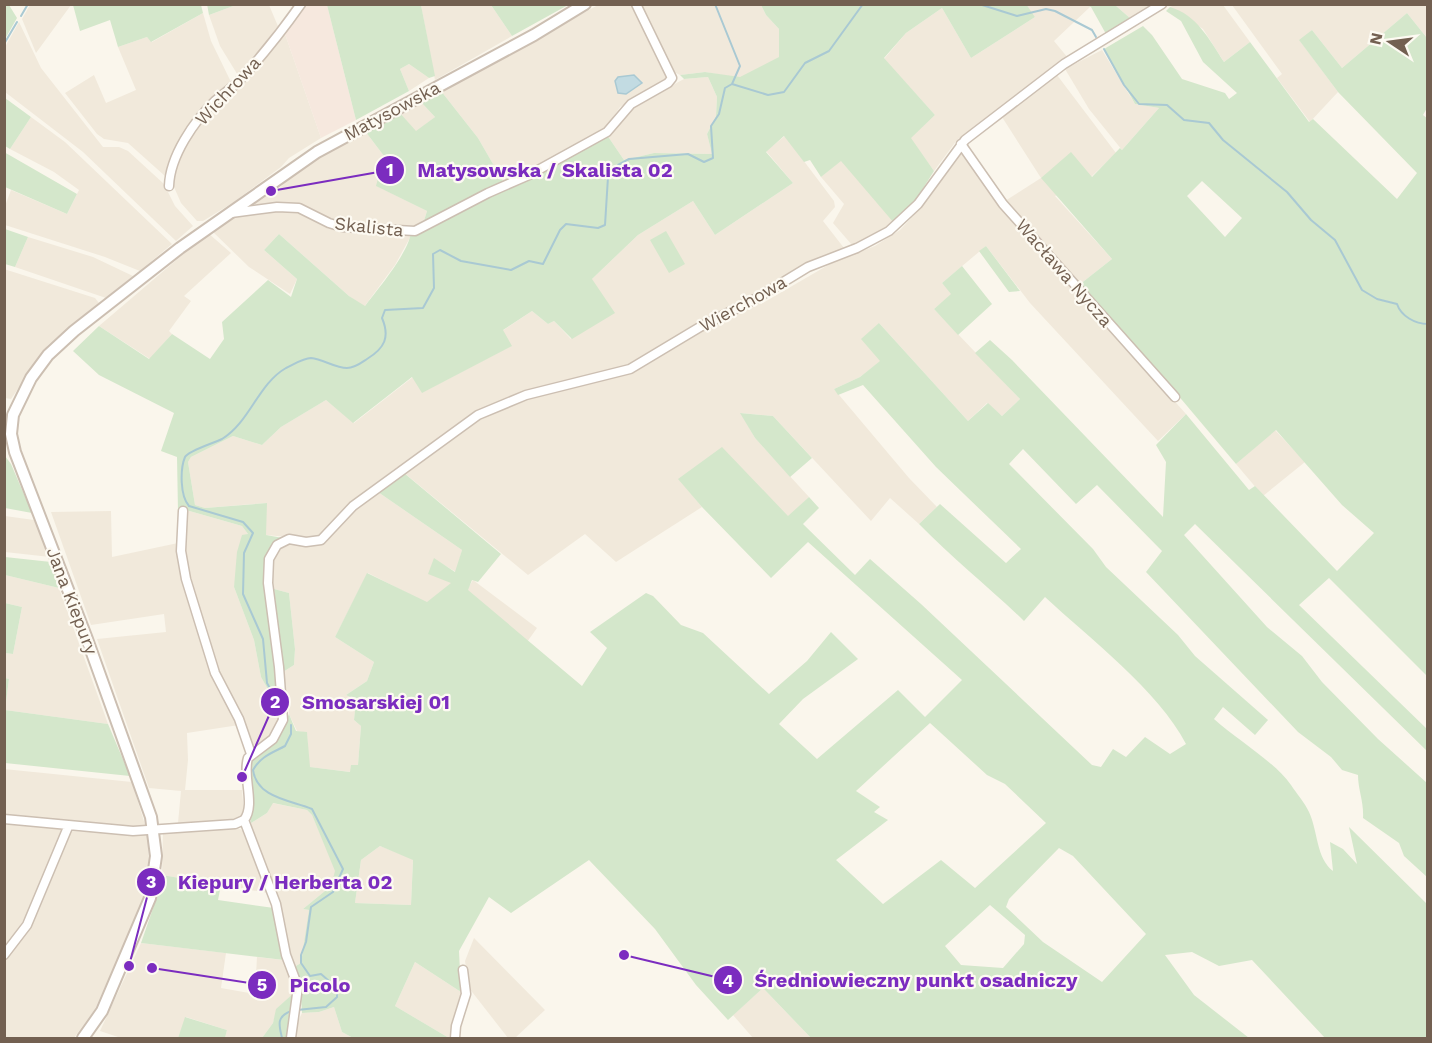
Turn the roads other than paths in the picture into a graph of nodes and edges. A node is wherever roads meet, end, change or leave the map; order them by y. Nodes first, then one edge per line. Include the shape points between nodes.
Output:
1 (301, 4) edge
2 (585, 4) edge
3 (636, 4) edge
4 (1162, 4) edge
5 (961, 144) junction
6 (169, 186) dead end
7 (231, 213) junction
8 (206, 229) joint
9 (1175, 397) dead end
10 (183, 511) dead end
11 (251, 754) junction
12 (4, 819) edge
13 (244, 820) junction
14 (68, 827) junction
15 (154, 830) junction
16 (4, 955) edge
17 (463, 970) dead end
18 (83, 1038) edge
19 (291, 1038) edge
20 (455, 1038) edge

1 - 6 street, Wichrowa via 252,66 205,112 181,148 169,176
2 - 7 street, Matysowska via 322,148
3 - 7 street, Skalista via 672,78 631,104 607,132 529,175 415,231 342,227 299,208
4 - 5 street, Wierchowa via 1064,64
5 - 9 street, Wacława Nycza via 1003,204
5 - 11 street, Wierchowa via 918,204 889,231 808,267 630,369 526,395 478,415 353,506 321,540 283,540 272,552 268,570 282,720 273,739
7 - 8 street, Matysowska
8 - 15 street, Jana Kiepury via 58,345 32,378 11,425 15,452 118,722
10 - 11 street via 181,551 186,579 215,673 239,719
11 - 13 street via 247,763 248,811
12 - 14 street
13 - 15 street
13 - 19 street via 279,913 286,955 298,987
14 - 15 street
14 - 16 street via 27,925
15 - 18 street, Jana Kiepury via 156,863 150,898 102,1011
17 - 20 street via 466,994

